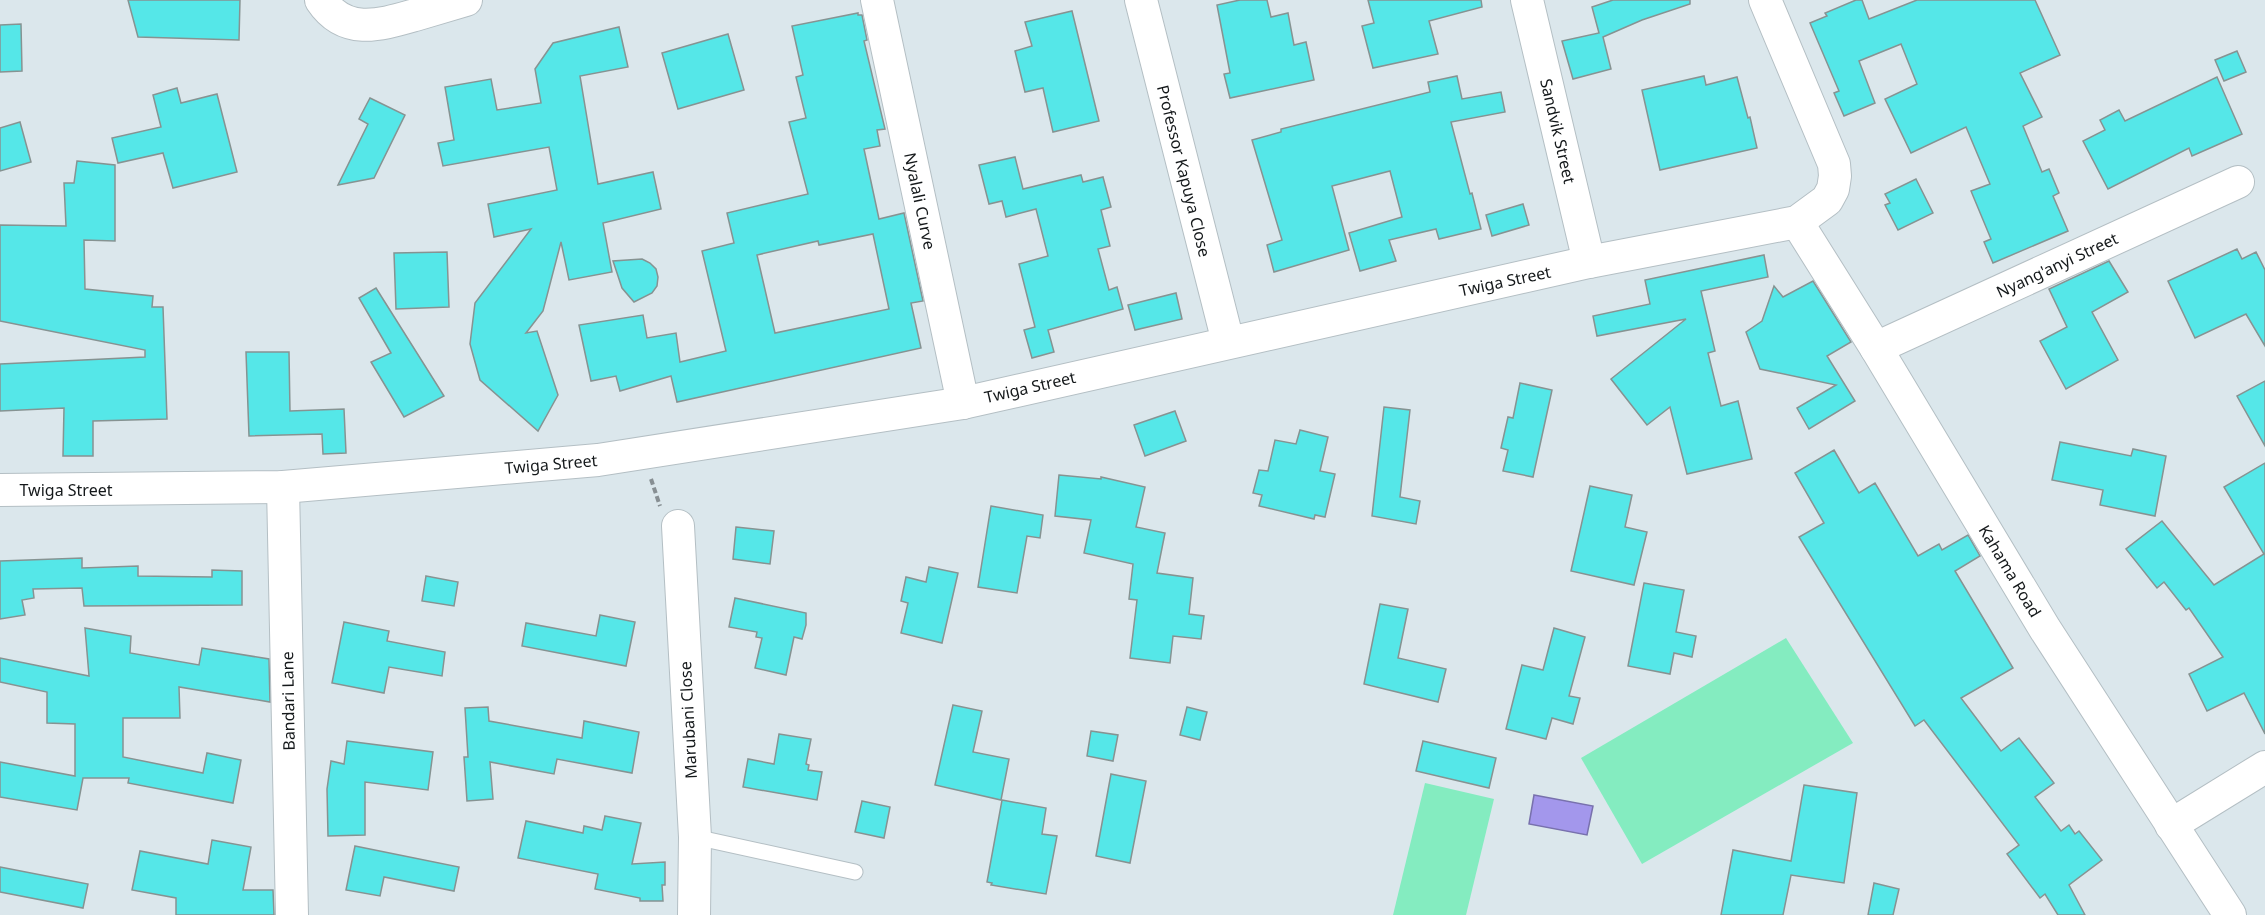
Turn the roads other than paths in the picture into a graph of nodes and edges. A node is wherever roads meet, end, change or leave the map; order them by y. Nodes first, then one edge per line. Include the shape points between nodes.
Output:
1 (321, 0) edge
2 (466, 0) edge
3 (877, 0) edge
4 (1141, 0) edge
5 (1527, 0) edge
6 (1765, 0) edge
7 (2238, 182) dead end
8 (1797, 222) junction
9 (1589, 262) junction
10 (1228, 342) junction
11 (1876, 348) junction
12 (963, 403) junction
13 (283, 487) junction
14 (0, 490) edge
15 (678, 526) road end
16 (2265, 766) edge
17 (2171, 825) junction
18 (695, 837) junction
19 (855, 872) dead end
20 (292, 915) edge
21 (694, 915) edge
22 (2230, 915) edge

1 - 2 street via 334,15 360,25 380,25
3 - 12 street, Nyalali Curve
4 - 10 street, Professor Kapuya Close
5 - 9 street, Sandvik Street
6 - 8 street, Twiga Street via 1834,164 1833,189 1827,200
7 - 11 street, Nyang'anyi Street
8 - 9 street, Twiga Street
8 - 11 street, Kahama Road
9 - 10 street, Twiga Street
10 - 12 street, Twiga Street
11 - 17 street, Kahama Road via 2045,629
12 - 13 street, Twiga Street via 598,460
13 - 14 street, Twiga Street
13 - 20 street, Bandari Lane
15 - 18 street, Marubani Close
16 - 17 street
17 - 22 street, Kahama Road
18 - 19 lane
18 - 21 street, Marubani Close

